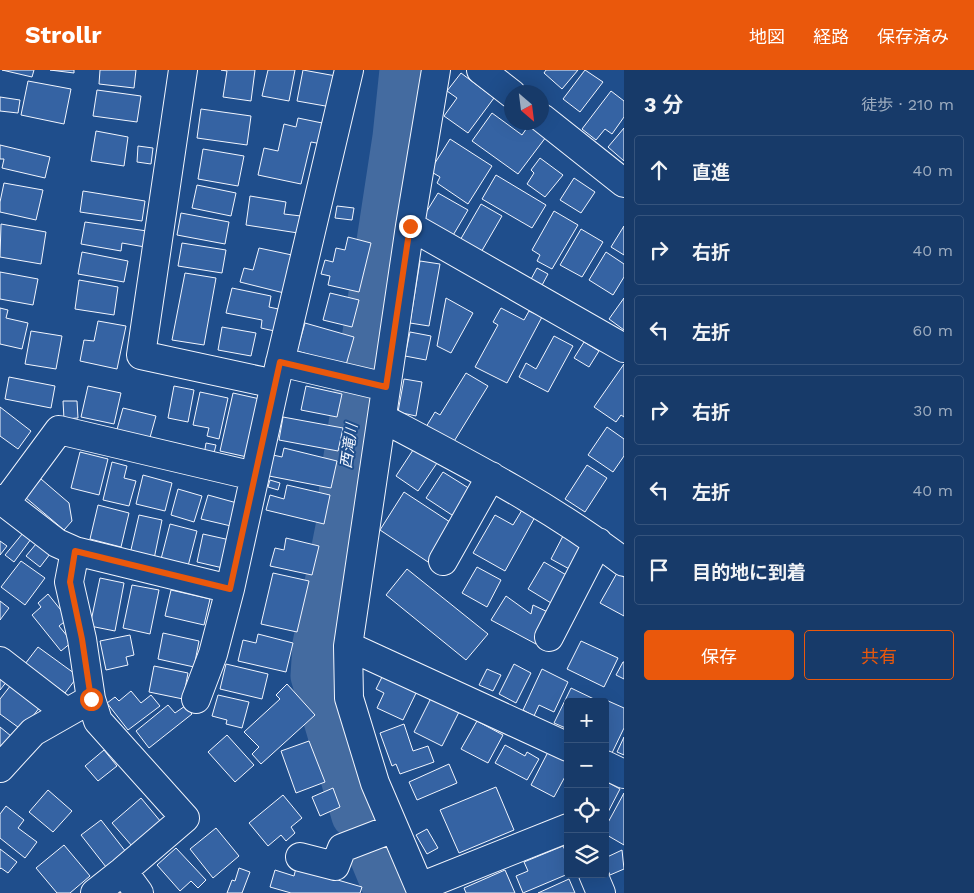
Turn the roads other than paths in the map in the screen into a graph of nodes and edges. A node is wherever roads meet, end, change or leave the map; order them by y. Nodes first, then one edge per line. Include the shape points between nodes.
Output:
1 (183, 70) edge
2 (349, 70) edge
3 (436, 70) edge
4 (481, 70) edge
5 (504, 88) edge
6 (549, 124) edge
7 (624, 183) edge
8 (410, 226) junction
9 (624, 348) edge
10 (278, 373) junction
11 (368, 383) junction
12 (382, 418) junction
13 (254, 476) junction
14 (491, 476) junction
15 (2, 501) edge
16 (598, 542) junction
17 (75, 551) junction
18 (443, 561) dead end
19 (624, 562) edge
20 (230, 589) junction
21 (549, 636) dead end
22 (348, 646) junction
23 (0, 661) edge
24 (91, 699) junction
25 (196, 699) dead end
26 (66, 712) junction
27 (564, 745) edge
28 (609, 767) edge
29 (0, 768) edge
30 (624, 774) edge
31 (394, 828) junction
32 (564, 830) edge
33 (300, 857) dead end
34 (123, 871) junction
35 (595, 878) edge
36 (421, 890) edge
37 (95, 893) edge
38 (139, 893) edge
39 (601, 893) edge

1 - 10 street via 141,355
2 - 10 street
3 - 8 street
4 - 5 street
6 - 7 street
8 - 9 street
8 - 11 street
10 - 11 street
10 - 13 street
11 - 12 street
12 - 14 street
12 - 22 street
13 - 15 street via 59,430
13 - 20 street
14 - 16 street
14 - 18 street
15 - 17 street via 57,543
16 - 19 street
16 - 21 street
17 - 20 street
17 - 24 street via 70,582
20 - 25 street via 213,654
22 - 27 street
22 - 31 street via 349,698
23 - 26 street
24 - 26 street
24 - 34 street via 98,721 185,818
26 - 29 street via 32,732
28 - 30 street
31 - 33 street via 342,848 335,866
31 - 36 street
32 - 36 street
34 - 37 street
34 - 38 street
35 - 39 street

